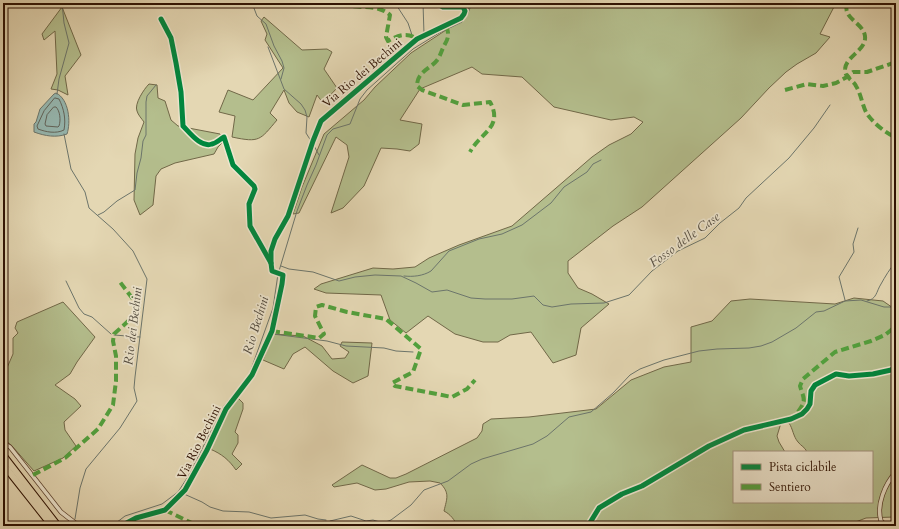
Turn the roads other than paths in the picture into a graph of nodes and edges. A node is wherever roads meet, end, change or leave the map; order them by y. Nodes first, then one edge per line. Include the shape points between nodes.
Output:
1 (436, 3) edge
2 (160, 19) dead end
3 (271, 263) junction
4 (896, 367) edge
5 (3, 443) edge
6 (3, 455) edge
7 (3, 464) edge
8 (896, 472) edge
9 (52, 526) edge
10 (58, 526) edge
11 (79, 526) edge
12 (121, 526) edge
13 (588, 526) edge
14 (886, 526) edge

1 - 3 street, Via Rio dei Bechini via 443,7 463,7 465,11 461,18 417,39 321,121 288,216 275,239
2 - 3 street via 171,38 181,92 182,126 196,140 206,144 212,145 224,137 233,165 254,186 249,204 250,226
3 - 12 street, Via Rio Bechini via 272,271 283,275 282,284 272,332 252,375 226,409 181,495 165,510 136,518
4 - 13 street via 873,374 836,374 815,385 811,391 810,404 802,414 744,430 710,446 599,508
5 - 11 street via 10,447 61,512
6 - 10 highway
7 - 9 highway
8 - 14 street via 886,486 879,508 880,521

